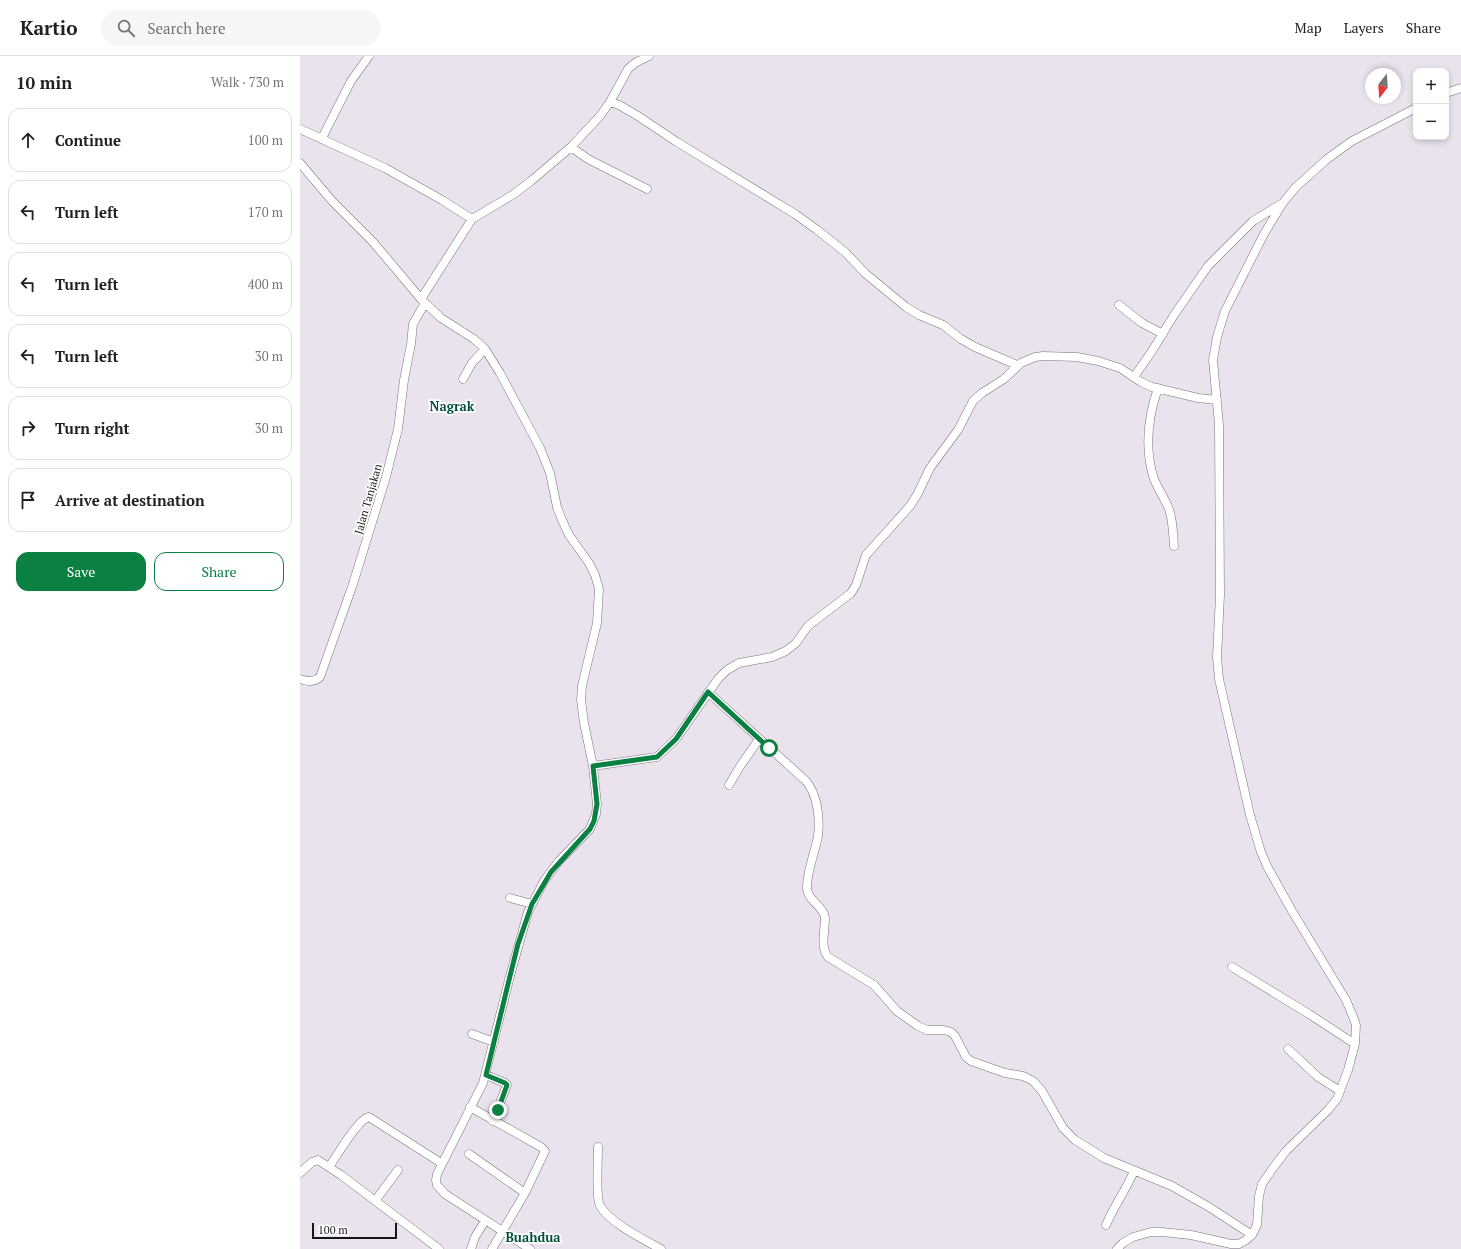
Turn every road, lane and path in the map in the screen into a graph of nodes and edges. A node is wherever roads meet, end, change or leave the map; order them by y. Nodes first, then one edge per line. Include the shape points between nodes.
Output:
1 (369, 56) edge
2 (649, 56) edge
3 (1461, 88) edge
4 (1449, 93) edge
5 (610, 102) junction
6 (1413, 110) edge
7 (300, 128) edge
8 (322, 138) junction
9 (571, 147) junction
10 (300, 163) edge
11 (647, 189) dead end
12 (1282, 204) junction
13 (472, 219) junction
14 (423, 301) junction
15 (1119, 305) dead end
16 (1163, 334) junction
17 (486, 349) junction
18 (1017, 365) junction
19 (1134, 377) junction
20 (463, 379) dead end
21 (1158, 388) junction
22 (1217, 400) junction
23 (1174, 546) dead end
24 (300, 679) edge
25 (708, 692) junction
26 (759, 739) junction
27 (593, 766) junction
28 (729, 785) dead end
29 (510, 898) dead end
30 (532, 904) junction
31 (1232, 967) dead end
32 (472, 1034) dead end
33 (494, 1042) junction
34 (1354, 1044) junction
35 (1288, 1049) dead end
36 (486, 1075) junction
37 (1340, 1092) junction
38 (470, 1107) junction
39 (493, 1120) junction
40 (598, 1147) dead end
41 (469, 1154) dead end
42 (441, 1163) junction
43 (329, 1167) junction
44 (398, 1170) dead end
45 (1134, 1171) junction
46 (300, 1173) edge
47 (526, 1192) junction
48 (375, 1201) junction
49 (485, 1221) junction
50 (1106, 1225) dead end
51 (502, 1231) junction
52 (1252, 1234) junction
53 (439, 1249) edge
54 (470, 1249) edge
55 (492, 1249) edge
56 (530, 1249) edge
57 (661, 1249) edge
58 (1117, 1249) edge

1 - 8 street via 351,81
2 - 5 street via 628,70
3 - 4 street
5 - 9 street
5 - 18 street via 638,116 810,225 906,307 943,325 961,340
6 - 12 street via 1352,141 1327,159 1295,188
7 - 8 street
8 - 13 street via 385,168
9 - 11 street via 588,159
9 - 13 street via 514,194
10 - 14 street
12 - 16 street via 1253,221 1208,266
12 - 22 street via 1225,311 1213,360
13 - 14 street
14 - 17 street via 441,318
14 - 24 street, Jalan Tanjakan via 413,324 398,429 353,584 320,677 309,681
15 - 16 street via 1142,323
16 - 19 street
17 - 20 street via 472,363
17 - 27 street via 540,448 550,473 562,520 569,535 589,563 599,589 597,623 581,692 584,723
18 - 19 street via 1035,357 1077,357 1106,363
18 - 25 street via 1004,379 973,401 958,430 930,468 910,506 866,555 851,593 808,626 796,643 786,651 772,657 734,665 726,670
19 - 21 street
21 - 22 street
21 - 23 street via 1150,415 1149,457 1155,480 1171,517
22 - 34 street via 1220,487 1217,657 1219,679 1261,852 1292,911 1346,1000 1356,1025
25 - 26 street
25 - 27 street via 676,739 657,757
26 - 28 street
26 - 45 street via 806,781 814,794 818,832 807,889 810,898 824,916 824,944 827,955 874,985 897,1011 918,1026 927,1030 952,1032 971,1062 1033,1081 1070,1135 1104,1158
27 - 30 street via 597,804 593,824 551,872
29 - 30 street
30 - 33 street via 518,944
31 - 34 street
32 - 33 street
33 - 36 street
34 - 37 street
35 - 37 street via 1318,1077
36 - 38 street
36 - 39 street via 507,1085
37 - 52 street via 1333,1105 1286,1151 1262,1184 1257,1225
38 - 39 street
38 - 42 street
39 - 47 street via 544,1150 545,1154
40 - 57 street via 598,1197 601,1207 607,1215 626,1229
41 - 47 street
42 - 43 street via 369,1117 363,1119
42 - 49 street via 436,1180 439,1189
43 - 46 street via 314,1160
43 - 48 street
44 - 48 street
45 - 50 street
45 - 52 street via 1172,1186
47 - 51 street
48 - 53 street
49 - 51 street
49 - 54 street
51 - 55 street
51 - 56 street
52 - 58 street via 1243,1242 1235,1244 1168,1232 1151,1232 1127,1240

